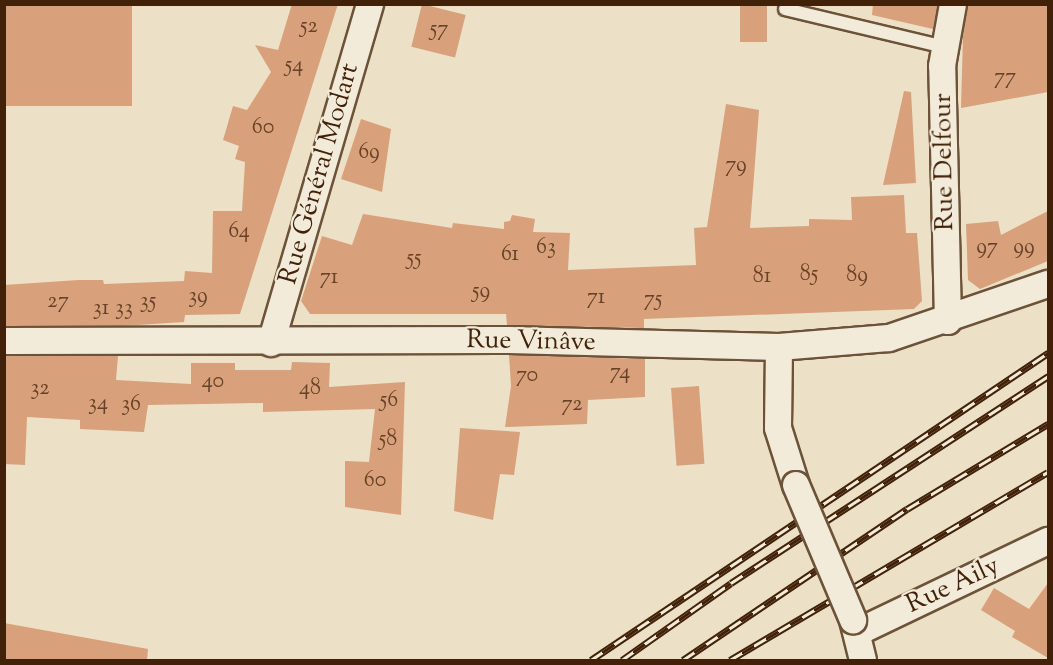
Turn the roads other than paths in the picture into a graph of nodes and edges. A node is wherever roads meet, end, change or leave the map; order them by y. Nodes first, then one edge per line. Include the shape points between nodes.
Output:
1 (370, 4) edge
2 (953, 4) edge
3 (785, 9) dead end
4 (945, 47) junction
5 (1048, 284) edge
6 (948, 321) junction
7 (4, 341) edge
8 (271, 343) junction
9 (779, 346) junction
10 (1048, 542) edge
11 (856, 626) junction
12 (863, 660) edge

1 - 8 street, Rue Général Modart
2 - 4 street, Rue Delfour
3 - 4 lane
4 - 6 street, Rue Delfour
5 - 6 street, Rue Vinâve
6 - 9 street, Rue Vinâve via 889,338
7 - 8 street, Rue Vinâve
8 - 9 street, Rue Vinâve via 509,340
9 - 11 street, bridge via 778,428 796,486
10 - 11 street, Rue Aily
11 - 12 street

